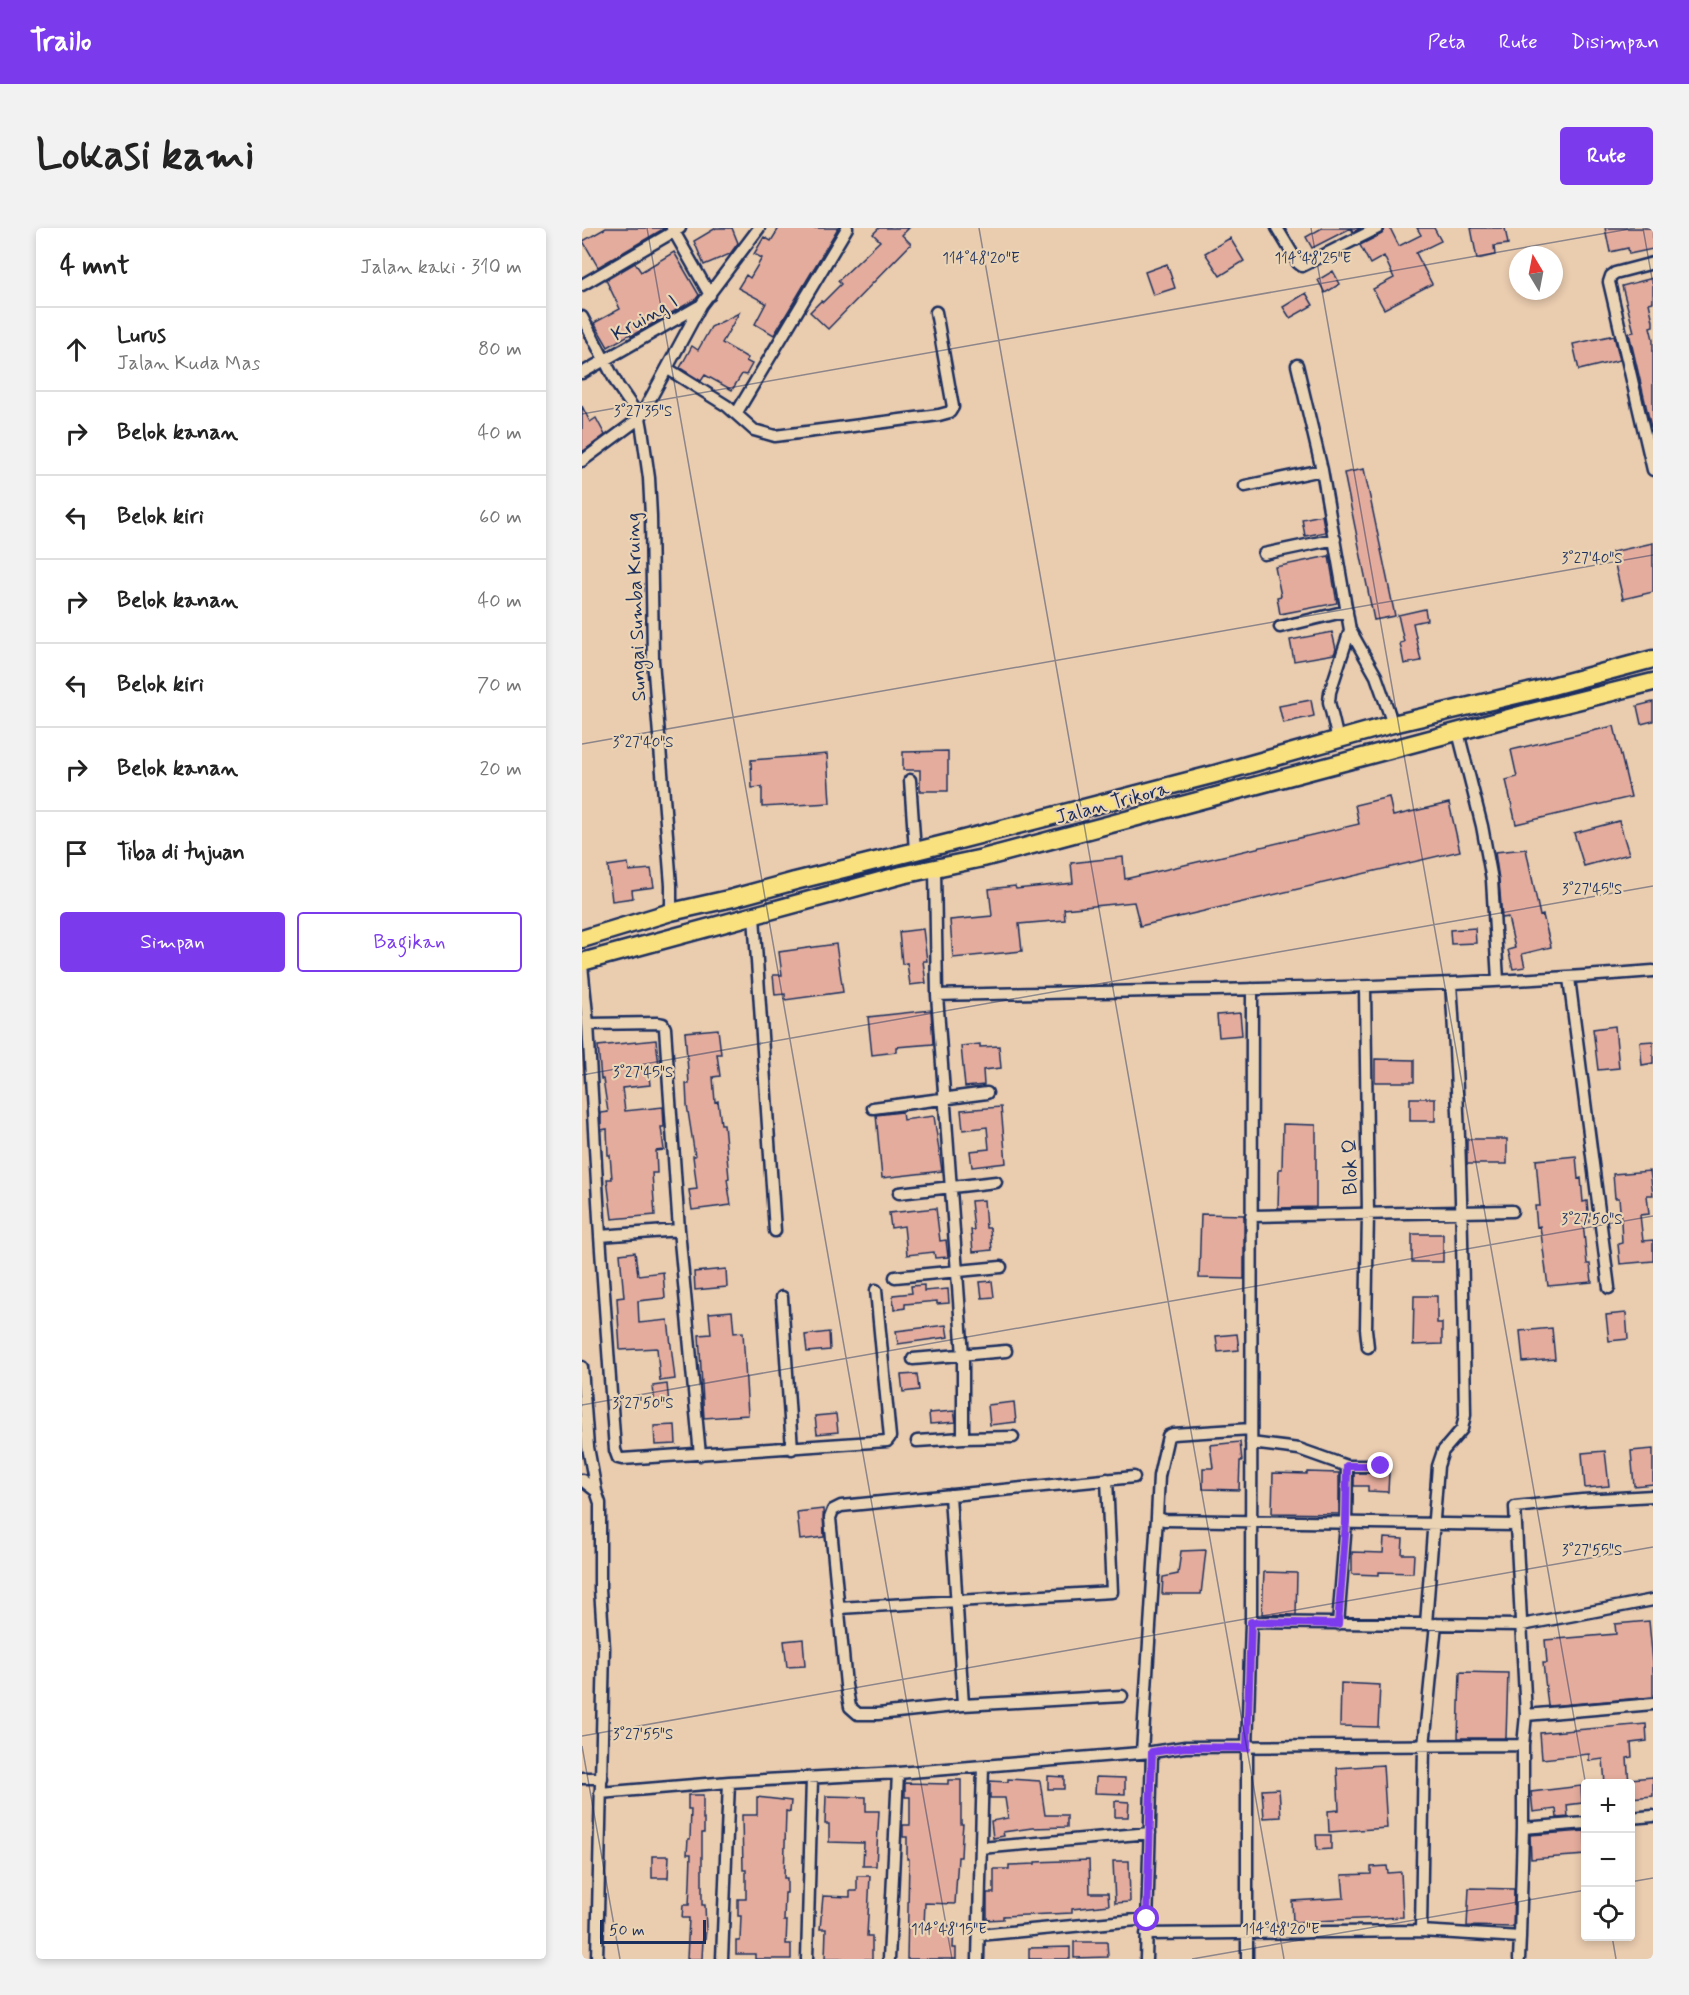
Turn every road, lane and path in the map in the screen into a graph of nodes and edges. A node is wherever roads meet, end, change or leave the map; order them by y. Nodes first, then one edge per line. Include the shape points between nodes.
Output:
1 (759, 228) edge
2 (847, 228) edge
3 (1276, 228) edge
4 (1378, 228) edge
5 (675, 229) edge
6 (1653, 263) edge
7 (582, 285) edge
8 (710, 295) junction
9 (702, 305) junction
10 (936, 312) dead end
11 (582, 317) edge
12 (604, 361) junction
13 (1297, 365) dead end
14 (668, 369) junction
15 (582, 373) edge
16 (736, 414) junction
17 (640, 418) junction
18 (582, 461) edge
19 (1322, 470) junction
20 (1653, 470) edge
21 (1245, 486) dead end
22 (1335, 539) junction
23 (1264, 554) dead end
24 (1347, 611) junction
25 (1280, 627) dead end
26 (1350, 630) junction
27 (1653, 659) edge
28 (1653, 682) edge
29 (1393, 724) junction
30 (1458, 732) junction
31 (1338, 740) junction
32 (1308, 747) junction
33 (1257, 762) junction
34 (1318, 770) junction
35 (910, 780) dead end
36 (1268, 782) junction
37 (915, 851) junction
38 (935, 868) junction
39 (671, 912) junction
40 (754, 916) junction
41 (582, 939) edge
42 (582, 964) edge
43 (1653, 971) edge
44 (1569, 978) junction
45 (1498, 980) junction
46 (1451, 984) junction
47 (1365, 987) junction
48 (1252, 989) junction
49 (938, 995) junction
50 (588, 1024) junction
51 (987, 1094) dead end
52 (945, 1099) junction
53 (873, 1108) dead end
54 (996, 1182) dead end
55 (951, 1188) junction
56 (899, 1193) dead end
57 (1512, 1211) dead end
58 (1462, 1213) junction
59 (1368, 1214) junction
60 (1251, 1216) junction
61 (679, 1230) junction
62 (775, 1231) dead end
63 (600, 1236) junction
64 (1001, 1267) dead end
65 (957, 1270) junction
66 (895, 1277) dead end
67 (1609, 1288) dead end
68 (876, 1290) dead end
69 (782, 1297) dead end
70 (1368, 1347) dead end
71 (1006, 1351) dead end
72 (963, 1356) junction
73 (913, 1359) dead end
74 (582, 1367) edge
75 (1251, 1429) junction
76 (1013, 1437) dead end
77 (963, 1438) junction
78 (917, 1441) dead end
79 (1251, 1443) junction
80 (792, 1449) junction
81 (700, 1455) junction
82 (1347, 1466) junction
83 (1381, 1466) dead end
84 (1134, 1477) dead end
85 (1107, 1479) junction
86 (588, 1483) edge
87 (950, 1495) junction
88 (1653, 1496) edge
89 (1157, 1517) junction
90 (1251, 1521) junction
91 (1346, 1522) junction
92 (1434, 1525) junction
93 (1516, 1525) junction
94 (1653, 1600) edge
95 (957, 1601) junction
96 (838, 1608) junction
97 (1251, 1622) junction
98 (1338, 1624) junction
99 (1431, 1624) junction
100 (1522, 1625) junction
101 (1122, 1696) dead end
102 (1653, 1704) edge
103 (963, 1705) junction
104 (1526, 1715) junction
105 (1523, 1745) junction
106 (1424, 1746) junction
107 (1247, 1748) junction
108 (1147, 1752) junction
109 (983, 1766) junction
110 (898, 1773) junction
111 (602, 1778) junction
112 (582, 1779) edge
113 (812, 1779) junction
114 (729, 1782) junction
115 (600, 1793) junction
116 (1653, 1816) edge
117 (1635, 1818) edge
118 (1581, 1822) edge
119 (1523, 1828) junction
120 (1150, 1833) junction
121 (981, 1848) junction
122 (1147, 1919) junction
123 (1421, 1931) junction
124 (1146, 1934) junction
125 (1247, 1934) junction
126 (979, 1935) junction
127 (1520, 1937) junction
128 (597, 1959) edge
129 (722, 1959) edge
130 (807, 1959) edge
131 (889, 1959) edge
132 (978, 1959) edge
133 (1146, 1959) edge
134 (1247, 1959) edge
135 (1519, 1959) edge

1 - 8 street
2 - 16 street
3 - 4 street via 1302,266
5 - 7 street
5 - 8 street
6 - 20 street via 1615,273 1609,282
8 - 9 street
9 - 12 street, Kruing I
9 - 14 street
10 - 16 street via 950,412 775,436 754,430
11 - 12 street, Sungai Sumba Kruing
12 - 15 street, Kruing I
12 - 17 street, Sungai Sumba Kruing
13 - 19 street
14 - 16 street
14 - 17 street
17 - 18 street
17 - 39 street, Sungai Sumba Kruing via 649,478 652,644
19 - 21 street
19 - 22 street
22 - 23 street
22 - 24 street
24 - 25 street
24 - 26 street
26 - 29 street via 1376,676
26 - 31 street via 1329,702
27 - 29 main road, Jalan Trikora
28 - 30 main road, Jalan Trikora
29 - 31 main road, Jalan Trikora
30 - 34 main road, Jalan Trikora
30 - 45 street via 1492,880
31 - 32 main road, Jalan Trikora
32 - 33 main road, Jalan Trikora
32 - 34 main road via 1308,760
33 - 36 main road via 1268,768
33 - 37 main road, Jalan Trikora
34 - 36 main road, Jalan Trikora
35 - 37 street
36 - 38 main road, Jalan Trikora
37 - 39 main road, Jalan Trikora
38 - 40 main road, Jalan Trikora
38 - 49 street
39 - 41 main road, Jalan Trikora
40 - 42 main road, Jalan Trikora
40 - 62 street
42 - 50 street
43 - 44 street
44 - 45 street
44 - 67 street
45 - 46 street
46 - 47 street
46 - 58 street
47 - 48 street
47 - 59 street, Blok Q
48 - 49 street
48 - 60 street
49 - 52 street
50 - 61 street via 657,1023 665,1028
50 - 63 street
51 - 52 street
52 - 53 street
52 - 55 street
54 - 55 street
55 - 56 street
55 - 65 street
57 - 58 street
58 - 59 street
58 - 92 street via 1464,1423 1443,1451 1438,1466
59 - 60 street
59 - 70 street, Blok Q
60 - 75 street
61 - 63 street
61 - 81 street
63 - 81 street via 618,1458
64 - 65 street
65 - 66 street
65 - 72 street
68 - 80 street via 890,1437 887,1441
69 - 80 street
71 - 72 street
72 - 73 street
72 - 77 street
74 - 86 street
75 - 79 street
75 - 89 street via 1168,1436 1159,1476
76 - 77 street
77 - 78 street
79 - 82 street via 1299,1449
79 - 90 street
80 - 81 street
82 - 83 street
82 - 91 street
84 - 85 street
85 - 87 street
85 - 95 street via 1112,1592
86 - 111 street via 600,1503
87 - 95 street
87 - 96 street via 833,1510 830,1518
88 - 93 street via 1515,1507
89 - 90 street
89 - 108 street
90 - 91 street
90 - 97 street
91 - 92 street
91 - 98 street
92 - 93 street
92 - 99 street
93 - 100 street
94 - 100 street
95 - 96 street
95 - 103 street
96 - 103 street via 850,1707 858,1714
97 - 98 street
97 - 107 street
98 - 99 street
99 - 100 street
99 - 106 street
100 - 104 street
101 - 103 street
102 - 104 street
104 - 105 street
105 - 106 street
105 - 119 street
106 - 107 street
106 - 123 street
107 - 108 street via 1185,1747
107 - 125 street
108 - 109 street
108 - 120 street
109 - 110 street
109 - 121 street
110 - 113 street
110 - 131 street
111 - 112 street
111 - 115 street
113 - 114 street
113 - 130 street
114 - 115 street
114 - 129 street
115 - 128 street
116 - 117 street
118 - 119 street
119 - 127 street
120 - 121 street
120 - 122 street
121 - 126 street
122 - 124 street
122 - 126 street
123 - 125 street
123 - 127 street
124 - 125 street
124 - 133 street
125 - 134 street
126 - 132 street
127 - 135 street

